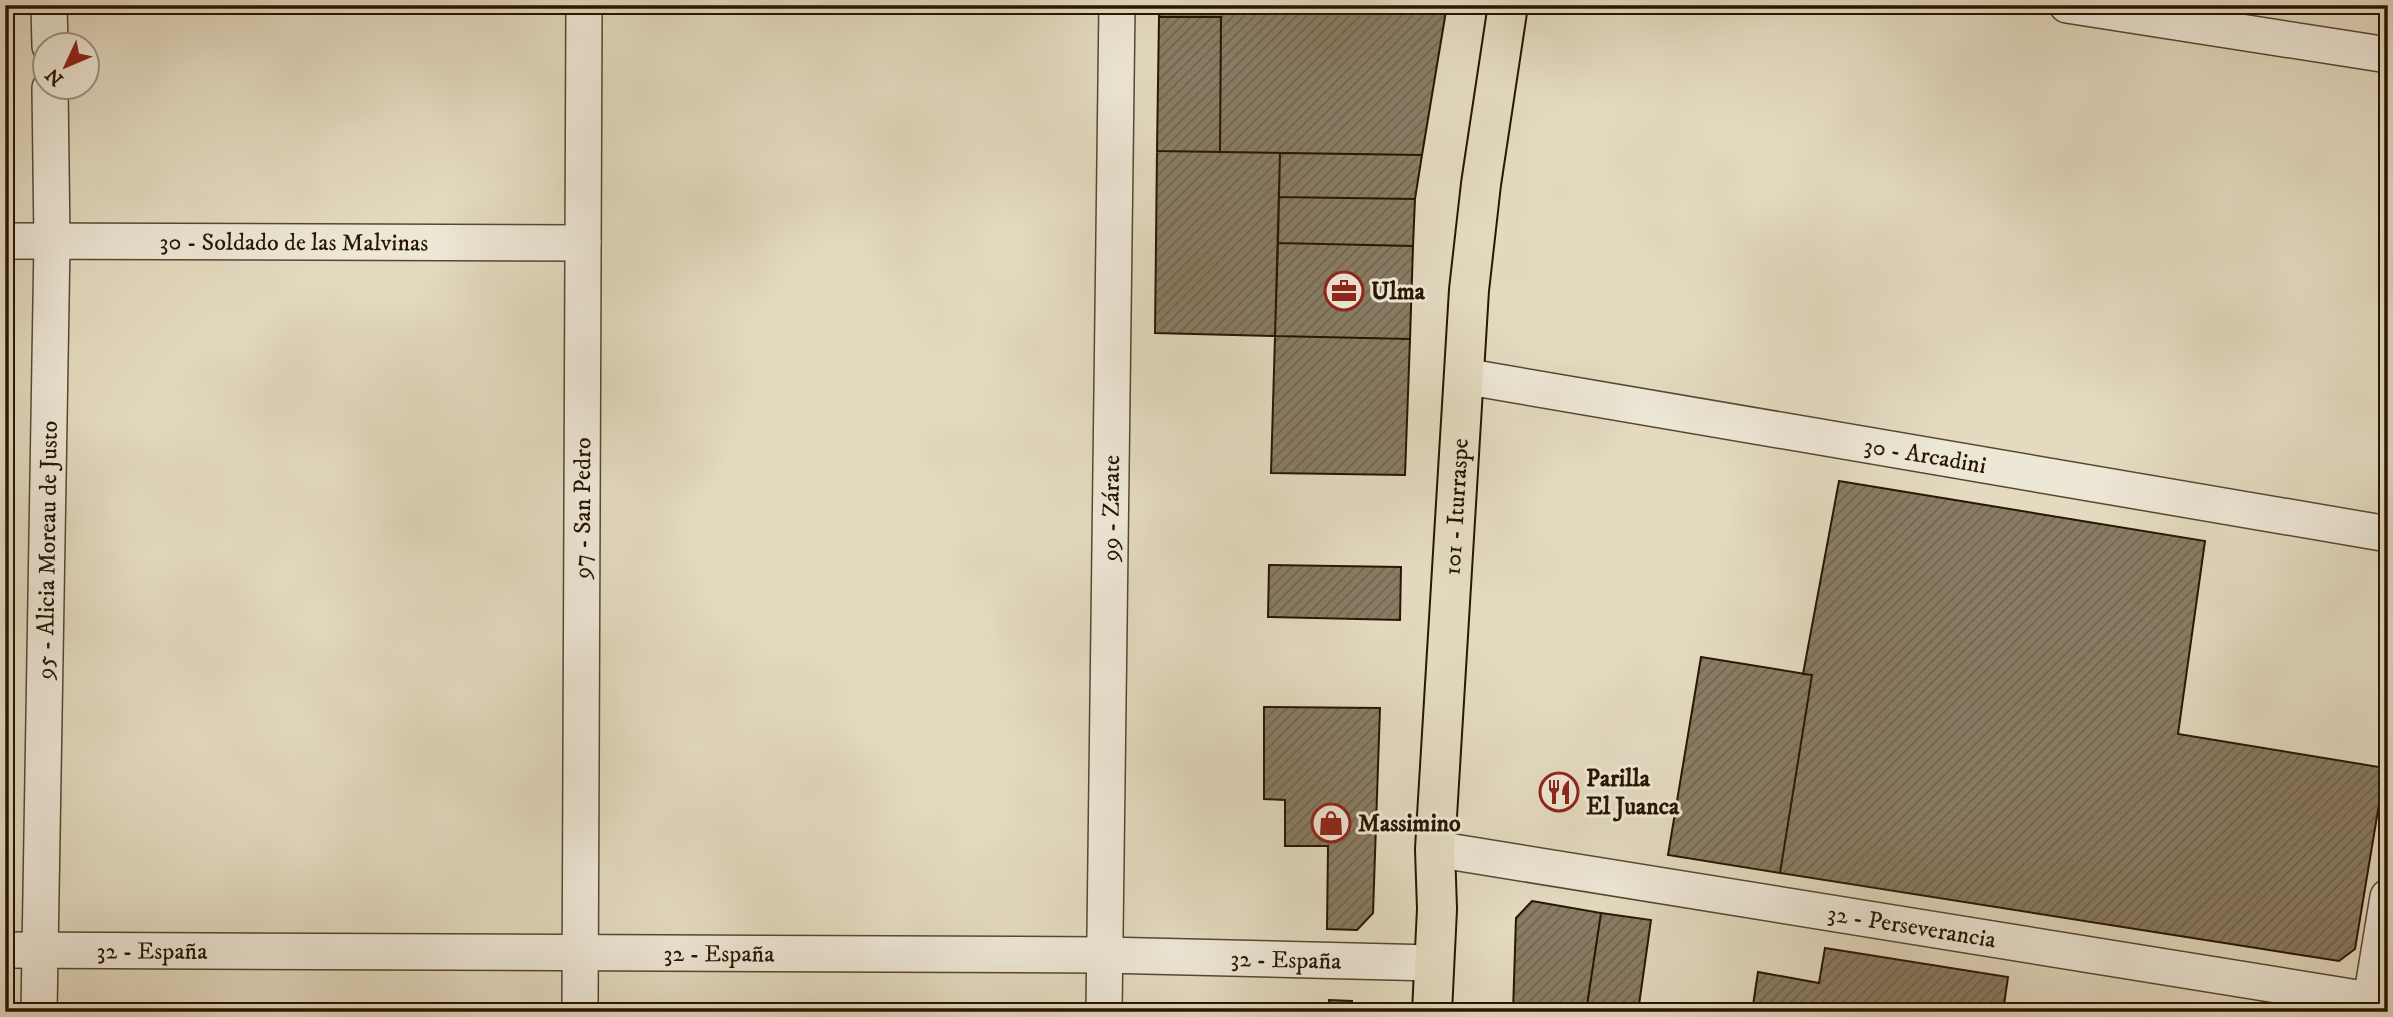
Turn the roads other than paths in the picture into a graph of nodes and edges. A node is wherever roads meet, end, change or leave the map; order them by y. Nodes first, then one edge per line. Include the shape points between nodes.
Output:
1 (49, 5) edge
2 (583, 5) edge
3 (1118, 5) edge
4 (1508, 5) edge
5 (2067, 5) edge
6 (50, 32) edge
7 (2388, 55) edge
8 (50, 102) edge
9 (5, 242) edge
10 (52, 242) junction
11 (583, 243) junction
12 (1463, 376) junction
13 (2388, 534) edge
14 (1435, 849) junction
15 (2388, 897) edge
16 (22, 950) edge
17 (582, 953) junction
18 (1104, 955) junction
19 (1434, 963) junction
20 (2376, 1005) edge
21 (39, 1012) edge
22 (580, 1012) edge
23 (1104, 1012) edge
24 (1432, 1012) edge

1 - 6 street
2 - 11 street, 97 - San Pedro
3 - 18 street, 99 - Zárate
4 - 12 main road, 101 - Iturraspe via 1481,184
5 - 7 street
8 - 10 street, 95 - Alicia Moreau de Justo
9 - 10 street, 30 - Soldado de las Malvinas
10 - 11 street, 30 - Soldado de las Malvinas
10 - 16 street, 95 - Alicia Moreau de Justo
11 - 17 street, 97 - San Pedro
12 - 13 street, 30 - Arcadini
12 - 14 main road, 101 - Iturraspe
14 - 19 main road, 101 - Iturraspe
14 - 20 street, 32 - Perseverancia
15 - 20 street
16 - 17 street, 32 - España
16 - 21 street, 95 - Alicia Moreau de Justo
17 - 18 street, 32 - España
17 - 22 street, 97 - San Pedro
18 - 19 street, 32 - España
18 - 23 street, 99 - Zárate
19 - 24 main road, 101 - Iturraspe

